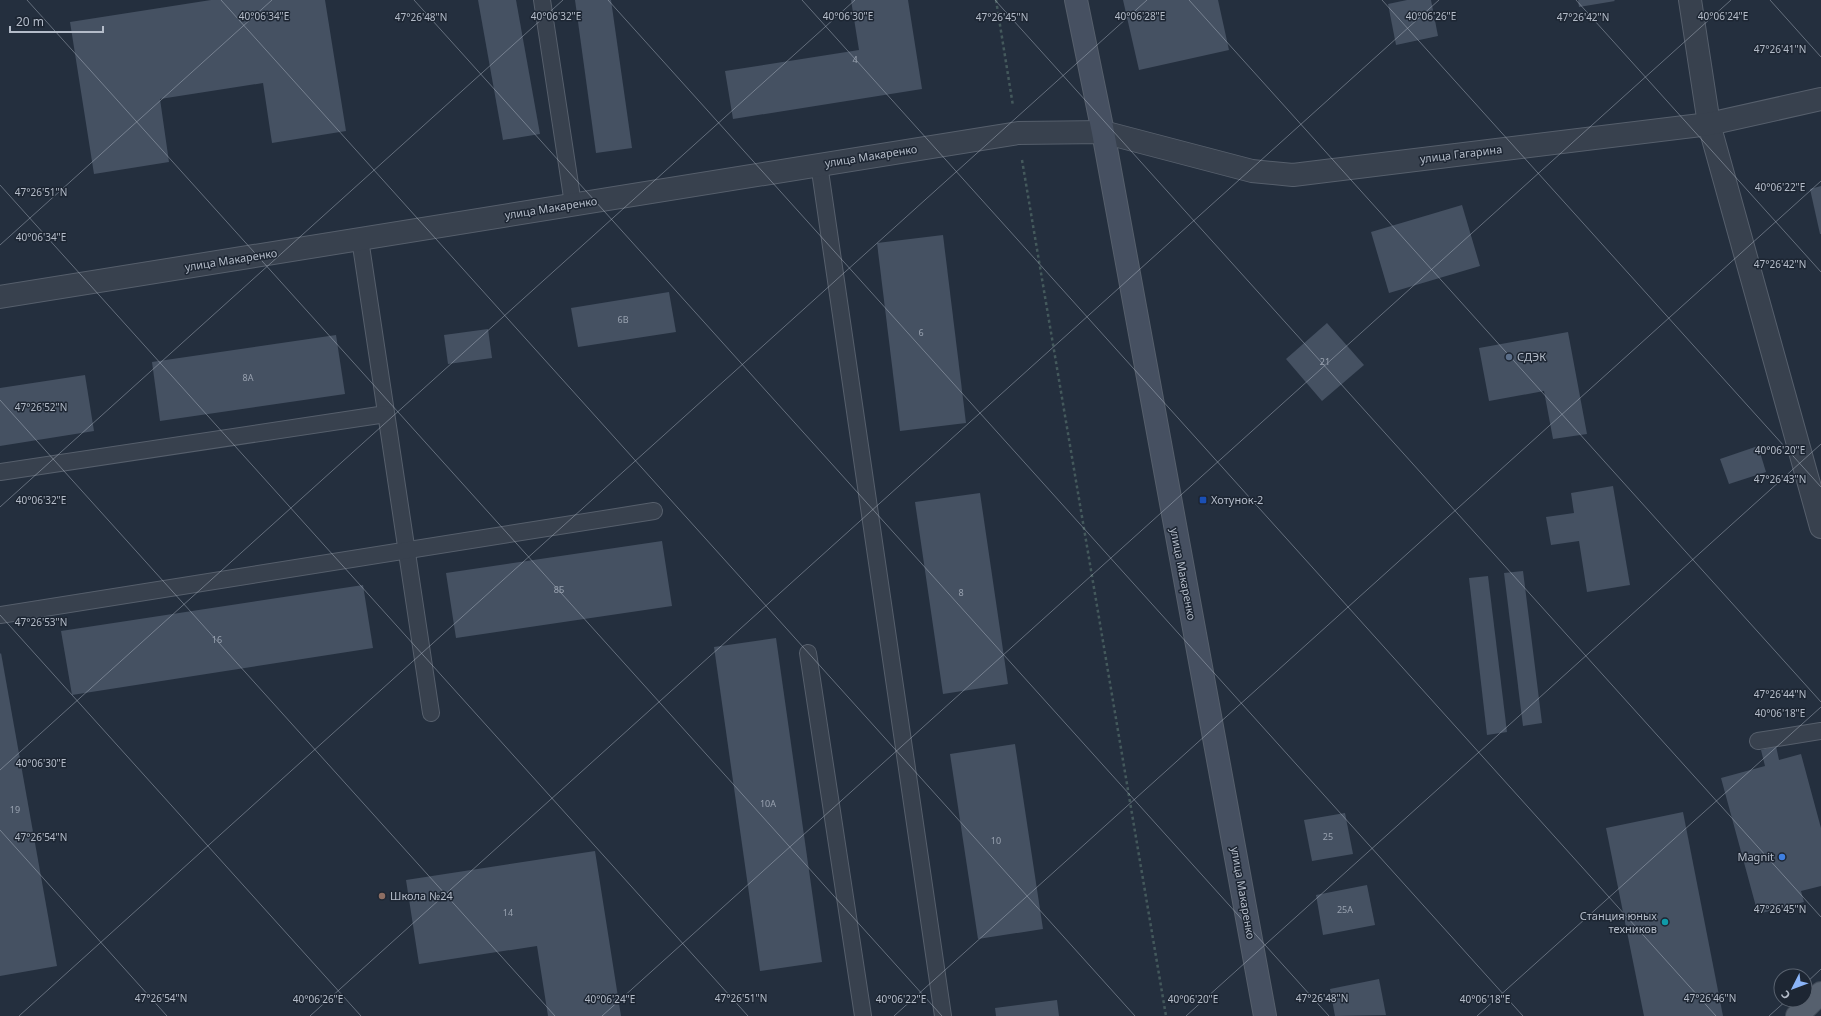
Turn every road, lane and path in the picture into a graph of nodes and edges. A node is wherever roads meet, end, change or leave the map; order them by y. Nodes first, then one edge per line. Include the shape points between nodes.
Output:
1 (542, 0) edge
2 (996, 0) edge
3 (1076, 0) edge
4 (1690, 0) edge
5 (1821, 99) edge
6 (1709, 124) junction
7 (1103, 132) junction
8 (1018, 133) junction
9 (819, 164) junction
10 (574, 204) junction
11 (360, 239) junction
12 (0, 296) edge
13 (386, 414) junction
14 (0, 472) edge
15 (654, 511) dead end
16 (1821, 527) edge
17 (406, 550) junction
18 (0, 615) edge
19 (808, 653) dead end
20 (431, 714) dead end
21 (1821, 732) edge
22 (1758, 741) dead end
23 (1821, 993) edge
24 (863, 1016) edge
25 (943, 1016) edge
26 (1166, 1016) edge
27 (1265, 1016) edge
28 (1797, 1016) edge

1 - 10 lane
2 - 8 path
3 - 7 main road, улица Макаренко
4 - 6 street
5 - 6 street, улица Гагарина
6 - 7 street, улица Гагарина via 1293,175 1252,171
6 - 16 street
7 - 8 street, улица Макаренко
7 - 27 main road, улица Макаренко
8 - 9 street, улица Макаренко
8 - 26 path
9 - 10 street, улица Макаренко
9 - 25 lane
10 - 11 street, улица Макаренко
11 - 12 street, улица Макаренко
11 - 13 lane
13 - 14 lane
13 - 17 lane
15 - 17 lane
17 - 18 lane
17 - 20 lane
19 - 24 lane
21 - 22 lane
23 - 28 main road

